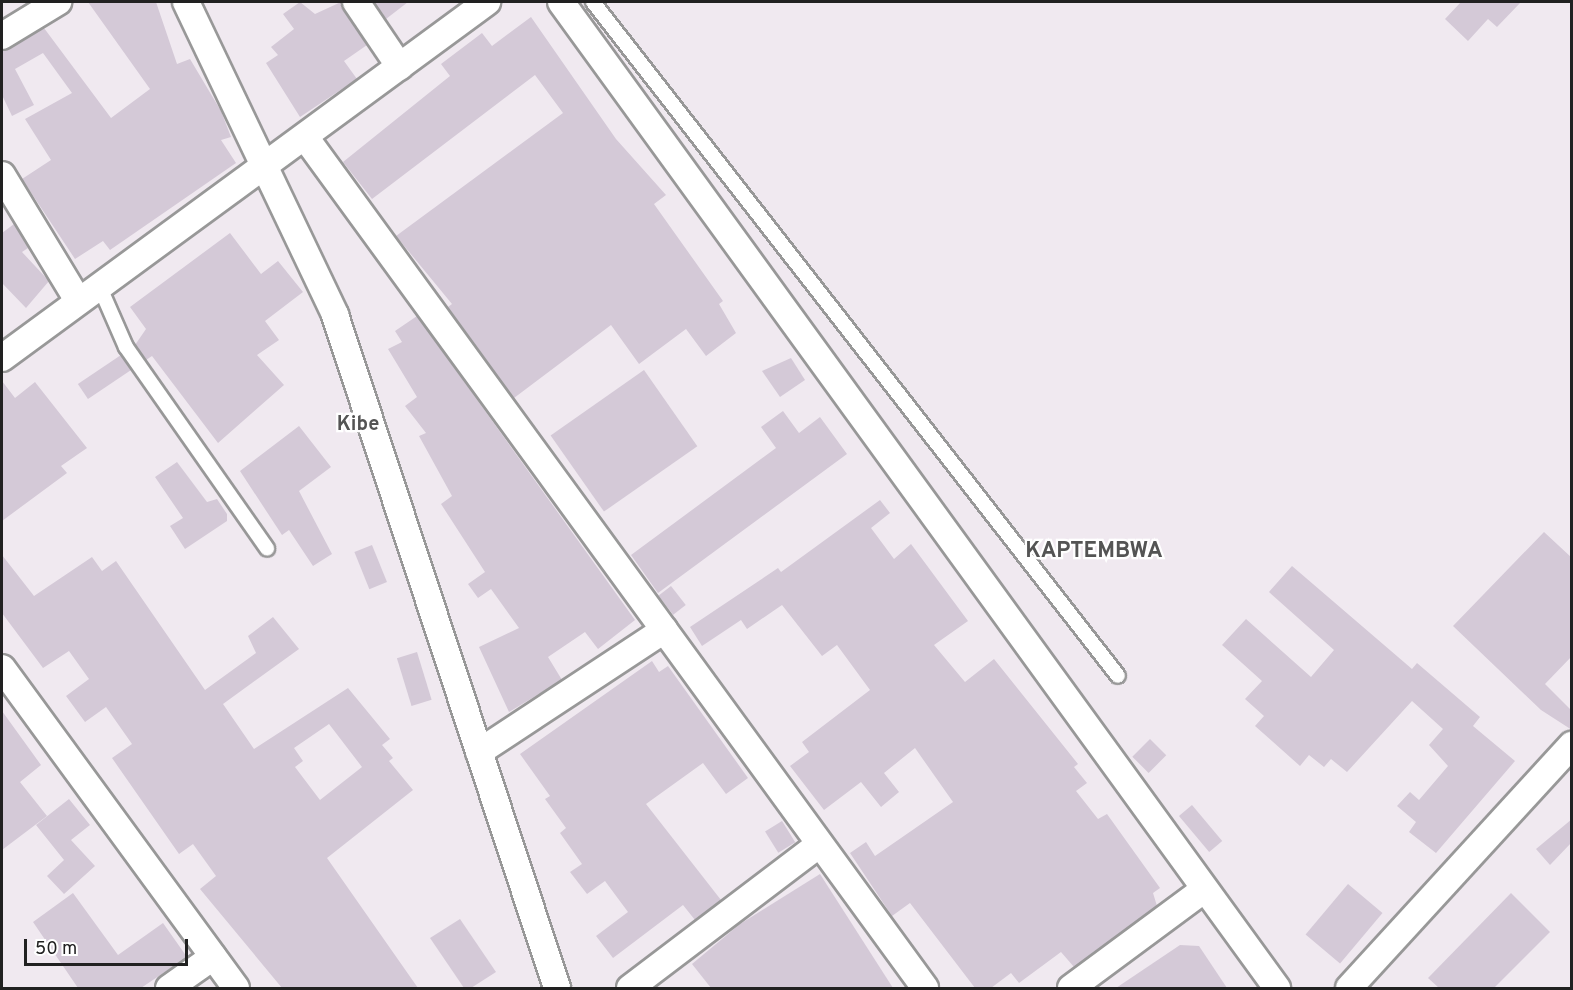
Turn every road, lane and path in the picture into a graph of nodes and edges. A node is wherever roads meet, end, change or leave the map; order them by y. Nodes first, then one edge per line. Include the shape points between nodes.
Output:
1 (58, 2) edge
2 (186, 2) edge
3 (356, 2) edge
4 (487, 2) edge
5 (561, 2) edge
6 (593, 2) edge
7 (2, 36) edge
8 (400, 67) junction
9 (305, 137) junction
10 (268, 166) junction
11 (2, 175) edge
12 (98, 283) junction
13 (77, 299) junction
14 (2, 358) edge
15 (267, 548) dead end
16 (664, 630) junction
17 (2, 668) edge
18 (1118, 676) dead end
19 (1572, 745) edge
20 (479, 752) junction
21 (820, 844) junction
22 (1202, 891) junction
23 (213, 957) junction
24 (169, 988) edge
25 (236, 988) edge
26 (557, 988) edge
27 (630, 988) edge
28 (926, 988) edge
29 (1071, 988) edge
30 (1277, 988) edge
31 (1349, 988) edge

1 - 7 street
2 - 10 street via 212,63
3 - 8 street
4 - 8 street
5 - 22 street
6 - 18 lane
8 - 9 street
9 - 10 street
9 - 16 street
10 - 12 street
10 - 20 street via 335,315
11 - 13 street
12 - 13 street
12 - 15 lane via 126,347
13 - 14 street
16 - 20 street
16 - 21 street
17 - 23 street
19 - 31 street
20 - 26 street
21 - 27 street
21 - 28 street
22 - 29 street
22 - 30 street
23 - 24 street
23 - 25 street

